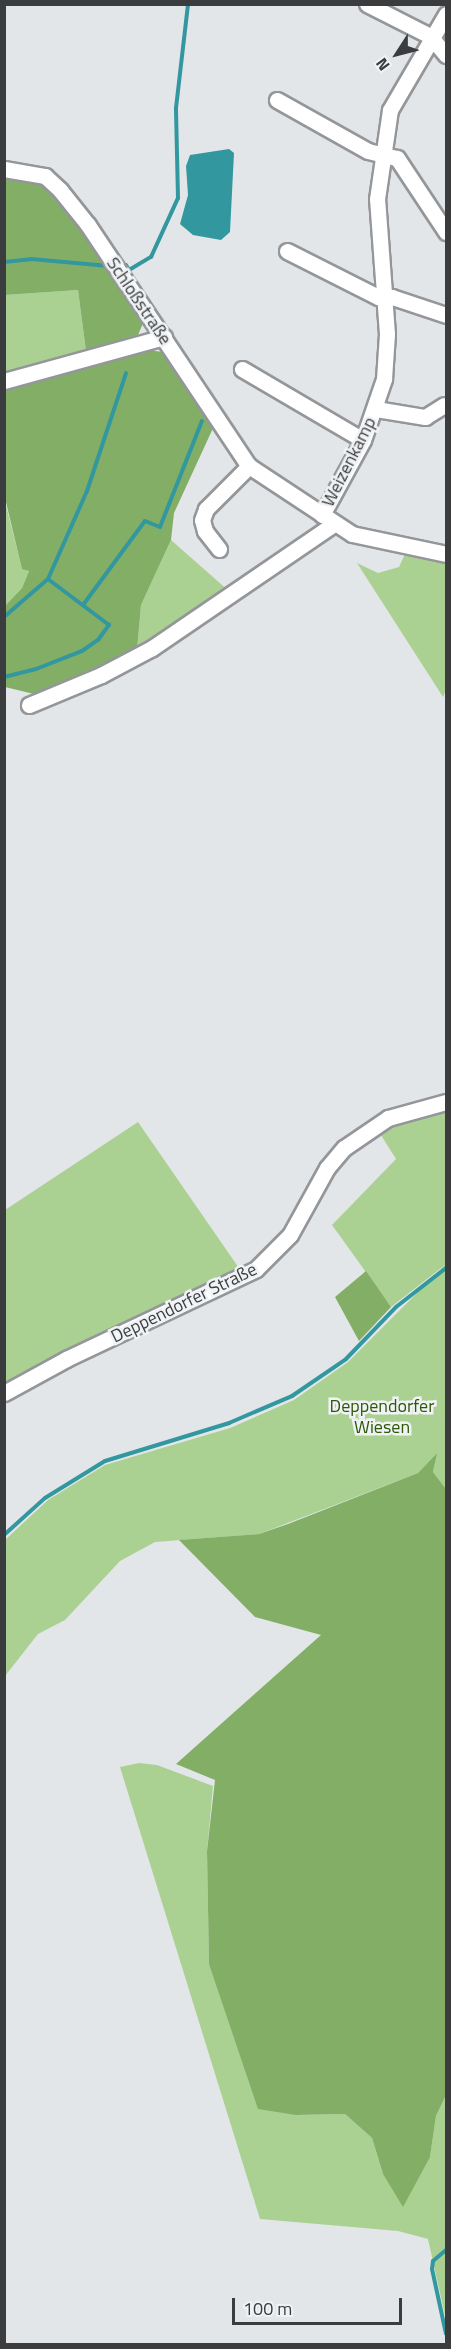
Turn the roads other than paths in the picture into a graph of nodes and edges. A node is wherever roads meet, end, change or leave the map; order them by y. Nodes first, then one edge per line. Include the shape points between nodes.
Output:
1 (367, 4) edge
2 (447, 14) edge
3 (430, 36) junction
4 (447, 55) edge
5 (277, 100) dead end
6 (381, 153) junction
7 (4, 169) edge
8 (447, 232) edge
9 (287, 251) dead end
10 (384, 297) junction
11 (447, 315) edge
12 (164, 337) junction
13 (242, 369) dead end
14 (4, 381) edge
15 (444, 405) dead end
16 (376, 409) junction
17 (363, 440) junction
18 (249, 466) junction
19 (328, 519) junction
20 (219, 549) dead end
21 (447, 554) edge
22 (29, 705) dead end
23 (447, 1102) edge
24 (4, 1393) edge

1 - 3 street
2 - 3 street, Weizenkamp
3 - 4 street
3 - 6 street, Weizenkamp via 390,110
5 - 6 street via 368,150
6 - 8 street via 397,159
6 - 10 street, Weizenkamp via 377,231
7 - 12 street, Schloßstraße via 45,176 60,190
9 - 10 street
10 - 11 street
10 - 16 street, Weizenkamp via 384,379
12 - 14 street
12 - 18 street, Schloßstraße
13 - 17 street
15 - 16 street, Weizenkamp via 424,417
16 - 17 street, Weizenkamp
17 - 19 street, Weizenkamp
18 - 19 street, Schloßstraße
18 - 20 street via 206,509 202,520
19 - 21 street, Schloßstraße via 371,541
19 - 22 street via 152,648 101,675
23 - 24 street, Deppendorfer Straße via 388,1118 344,1148 327,1168 290,1235 256,1269 66,1359

